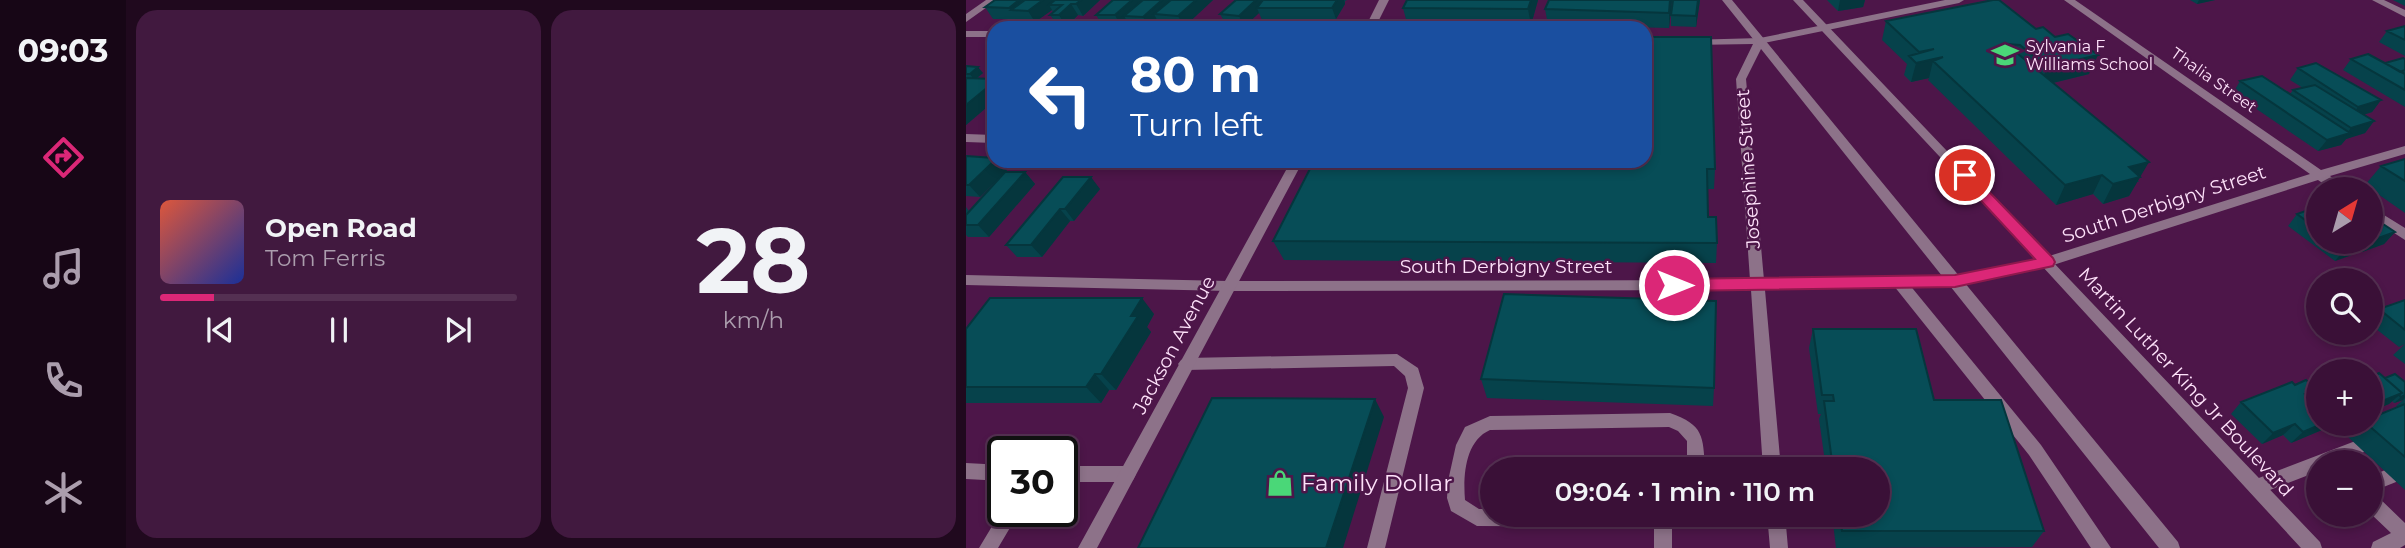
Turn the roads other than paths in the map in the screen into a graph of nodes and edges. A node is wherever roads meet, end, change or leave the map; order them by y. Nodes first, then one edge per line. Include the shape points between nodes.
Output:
1 (992, 0) edge
2 (1384, 0) edge
3 (1727, 0) edge
4 (1798, 0) edge
5 (1959, 0) edge
6 (2069, 0) edge
7 (2377, 0) edge
8 (2405, 15) edge
9 (966, 19) edge
10 (1374, 21) edge
11 (1824, 27) junction
12 (966, 33) edge
13 (987, 34) edge
14 (1760, 41) junction
15 (1683, 42) edge
16 (966, 138) edge
17 (987, 139) edge
18 (2405, 150) edge
19 (1293, 168) edge
20 (2319, 175) junction
21 (2322, 177) edge
22 (2384, 220) edge
23 (2405, 235) edge
24 (2048, 262) junction
25 (966, 280) edge
26 (1955, 281) junction
27 (1899, 282) junction
28 (1757, 285) junction
29 (1228, 286) junction
30 (1186, 365) junction
31 (2358, 447) dead end
32 (2351, 450) edge
33 (1696, 457) edge
34 (1771, 457) edge
35 (2306, 469) edge
36 (966, 471) edge
37 (987, 472) edge
38 (1078, 474) edge
39 (1127, 474) junction
40 (2390, 476) dead end
41 (2383, 479) edge
42 (2257, 487) junction
43 (2383, 514) edge
44 (1480, 517) edge
45 (1001, 527) edge
46 (1664, 527) edge
47 (1777, 527) edge
48 (2405, 536) edge
49 (988, 548) edge
50 (1087, 548) edge
51 (1376, 548) edge
52 (1662, 548) edge
53 (1779, 548) edge
54 (2102, 548) edge
55 (2171, 548) edge
56 (2313, 548) edge
57 (2379, 548) edge

1 - 9 street
2 - 10 street
3 - 14 street
4 - 11 street, Martin Luther King Jr Boulevard
5 - 11 street
6 - 20 street, Thalia Street
7 - 8 street
11 - 14 street
11 - 24 street, Martin Luther King Jr Boulevard
12 - 13 street
14 - 15 street
14 - 26 street
14 - 28 street, Josephine Street via 1741,79
16 - 17 street
18 - 20 street, South Derbigny Street
19 - 29 street, Jackson Avenue
20 - 21 street, Thalia Street
20 - 24 street, South Derbigny Street
22 - 23 street
24 - 26 street, South Derbigny Street
24 - 42 street, Martin Luther King Jr Boulevard
25 - 29 street, South Derbigny Street
26 - 27 street, South Derbigny Street
26 - 55 street
27 - 28 street, South Derbigny Street
27 - 54 street via 2035,450
28 - 29 street, South Derbigny Street
28 - 34 street, Josephine Street
29 - 30 street, Jackson Avenue
30 - 39 street, Jackson Avenue
30 - 51 street via 1397,360 1412,373 1416,388
31 - 32 street
33 - 44 street via 1695,438 1670,420 1490,422 1468,436 1454,491 1457,505
35 - 42 street
36 - 37 street
38 - 39 street
39 - 50 street, Jackson Avenue
40 - 41 street
42 - 56 street, Martin Luther King Jr Boulevard
43 - 48 street
45 - 49 street
46 - 52 street
47 - 53 street
48 - 57 street

